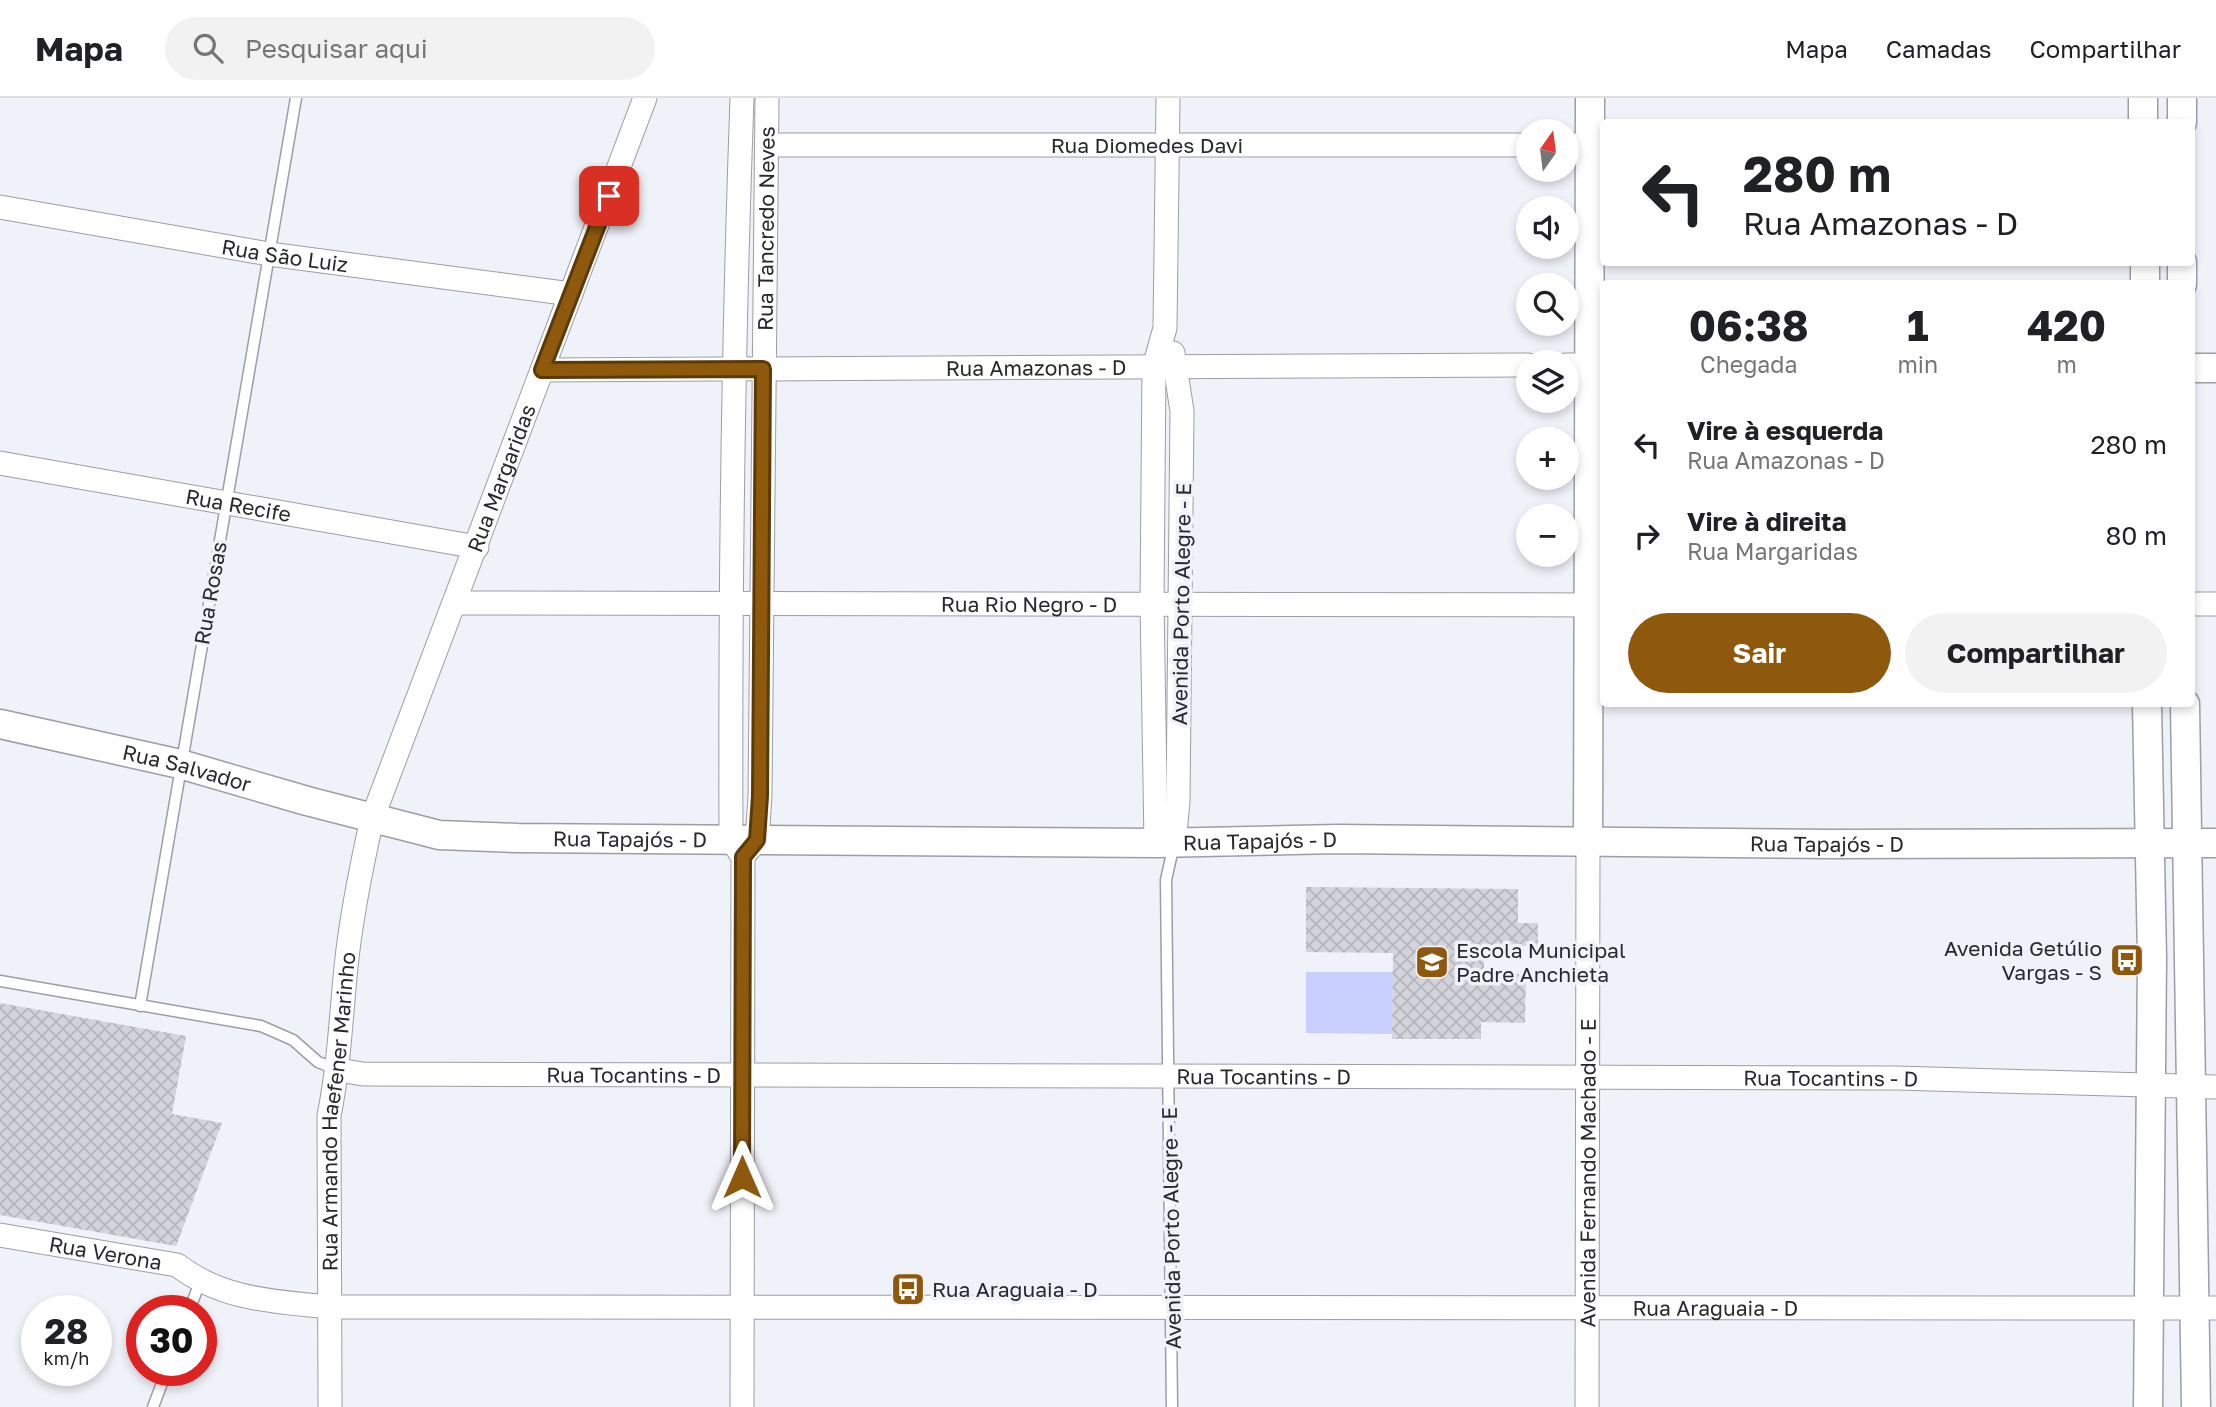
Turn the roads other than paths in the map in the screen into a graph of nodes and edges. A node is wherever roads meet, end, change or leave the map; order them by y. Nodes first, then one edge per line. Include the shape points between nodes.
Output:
1 (296, 98) edge
2 (645, 98) edge
3 (742, 98) edge
4 (768, 98) edge
5 (1168, 98) edge
6 (1590, 98) edge
7 (2143, 98) edge
8 (2182, 98) edge
9 (2143, 119) edge
10 (2182, 119) edge
11 (767, 145) junction
12 (1169, 145) junction
13 (1516, 145) edge
14 (1586, 145) edge
15 (0, 207) edge
16 (269, 254) junction
17 (571, 294) junction
18 (1165, 328) junction
19 (1516, 365) edge
20 (1586, 365) edge
21 (1177, 367) junction
22 (1154, 368) junction
23 (2195, 368) edge
24 (2216, 368) edge
25 (733, 369) junction
26 (763, 369) junction
27 (542, 370) junction
28 (0, 463) edge
29 (226, 503) junction
30 (477, 547) junction
31 (1152, 602) junction
32 (1182, 602) junction
33 (455, 603) junction
34 (731, 603) junction
35 (762, 603) junction
36 (2195, 604) edge
37 (2216, 604) edge
38 (1596, 605) edge
39 (2147, 707) edge
40 (2185, 707) edge
41 (0, 724) edge
42 (180, 764) junction
43 (372, 819) junction
44 (1588, 842) junction
45 (2150, 842) junction
46 (1165, 843) junction
47 (2187, 844) junction
48 (2216, 844) edge
49 (743, 845) junction
50 (1166, 880) junction
51 (0, 981) edge
52 (140, 1006) junction
53 (338, 1070) junction
54 (743, 1073) junction
55 (1170, 1077) junction
56 (1586, 1078) junction
57 (2151, 1085) junction
58 (2203, 1086) edge
59 (0, 1235) edge
60 (200, 1282) junction
61 (195, 1295) edge
62 (328, 1307) junction
63 (742, 1307) junction
64 (1171, 1307) junction
65 (1589, 1307) junction
66 (2150, 1308) junction
67 (2196, 1308) edge
68 (161, 1386) edge
69 (153, 1407) edge
70 (330, 1407) edge
71 (742, 1407) edge
72 (1172, 1407) edge
73 (1587, 1407) edge
74 (2148, 1407) edge
75 (2196, 1407) edge

1 - 16 lane, Rua Rosas
2 - 17 street, Rua Margaridas
3 - 25 street, Rua Tancredo Neves
4 - 11 street, Rua Tancredo Neves
5 - 12 street, Avenida Porto Alegre - E
6 - 14 street, Avenida Fernando Machado - E
7 - 9 street
8 - 10 street
11 - 12 street, Rua Diomedes Davi
11 - 26 street, Rua Tancredo Neves
12 - 13 street, Rua Diomedes Davi
12 - 18 street, Avenida Porto Alegre - E
14 - 20 street, Avenida Fernando Machado - E
15 - 16 street, Rua São Luiz
16 - 17 street, Rua São Luiz
16 - 29 lane, Rua Rosas
17 - 27 street, Rua Margaridas
18 - 21 street, Avenida Porto Alegre - E
18 - 22 street, Avenida Porto Alegre - E
19 - 21 street, Rua Amazonas - D
20 - 38 street, Avenida Fernando Machado - E
21 - 22 street, Rua Amazonas - D
21 - 32 street, Avenida Porto Alegre - E via 1182,411
22 - 26 street, Rua Amazonas - D
22 - 31 street, Avenida Porto Alegre - E
23 - 24 street
25 - 26 street, Rua Amazonas - D
25 - 27 street, Rua Amazonas - D
25 - 34 street, Rua Tancredo Neves
26 - 35 street, Rua Tancredo Neves
27 - 30 street, Rua Margaridas
28 - 29 street, Rua Recife
29 - 30 street, Rua Recife
29 - 42 lane, Rua Rosas
30 - 33 street, Rua Margaridas
31 - 32 street, Rua Rio Negro - D
31 - 35 street, Rua Rio Negro - D
31 - 46 street, Avenida Porto Alegre - E
32 - 38 street, Rua Rio Negro - D
32 - 46 street, Avenida Porto Alegre - E via 1178,802
33 - 34 street, Rua Rio Negro - D
33 - 43 street, Rua Margaridas
34 - 35 street, Rua Rio Negro - D
34 - 49 street, Rua Tancredo Neves
35 - 49 street, Rua Tancredo Neves via 760,796
36 - 37 street
38 - 44 street, Avenida Fernando Machado - E
39 - 45 street
40 - 47 street
41 - 42 street, Rua Salvador
42 - 43 street, Rua Salvador
42 - 52 lane, Rua Rosas
43 - 49 street, Rua Tapajós - D via 439,835
43 - 53 street, Rua Armando Haefener Marinho via 349,941
44 - 45 street, Rua Tapajós - D
44 - 46 street, Rua Tapajós - D via 1338,839
44 - 56 street, Avenida Fernando Machado - E
45 - 47 street, Rua Tapajós - D
45 - 57 street
46 - 49 street, Rua Tapajós - D
46 - 50 lane, Avenida Porto Alegre - E
46 - 50 lane, Avenida Porto Alegre - E
47 - 48 street, Rua Tapajós - D
47 - 58 street
49 - 54 street, Rua Tancredo Neves
50 - 55 lane, Avenida Porto Alegre - E
51 - 52 lane
52 - 53 lane via 261,1026 293,1040 317,1062
53 - 54 street, Rua Tocantins - D via 363,1074
53 - 62 street, Rua Armando Haefener Marinho via 328,1116
54 - 55 street, Rua Tocantins - D
54 - 63 street, Rua Tancredo Neves
55 - 56 street, Rua Tocantins - D
55 - 64 lane, Avenida Porto Alegre - E
56 - 57 street, Rua Tocantins - D via 1896,1078
56 - 65 street, Avenida Fernando Machado - E
57 - 58 street, Rua Tocantins - D
57 - 66 street
58 - 67 street
59 - 60 street, Rua Verona via 177,1265
60 - 61 lane
60 - 62 street, Rua Verona via 245,1298
62 - 63 street, Rua Araguaia - D
62 - 70 street, Rua Armando Haefener Marinho
63 - 64 street, Rua Araguaia - D
63 - 71 street, Rua Tancredo Neves
64 - 65 street, Rua Araguaia - D
64 - 72 lane, Avenida Porto Alegre - E
65 - 66 street, Rua Araguaia - D
65 - 73 street, Avenida Fernando Machado - E
66 - 67 street, Rua Araguaia - D
66 - 74 street
67 - 75 street
68 - 69 lane

